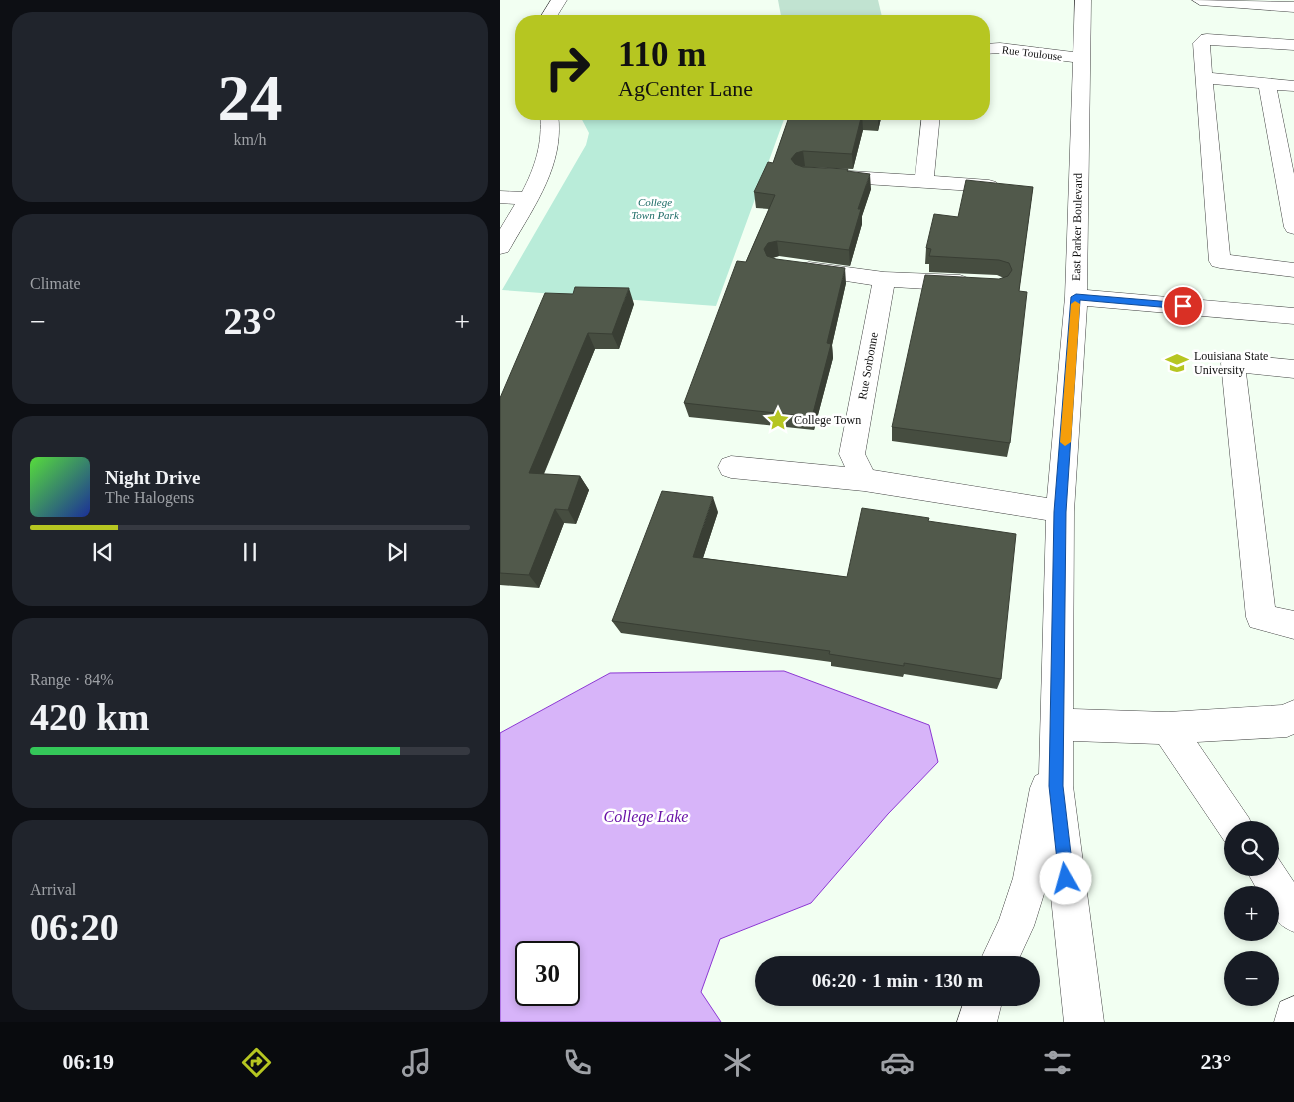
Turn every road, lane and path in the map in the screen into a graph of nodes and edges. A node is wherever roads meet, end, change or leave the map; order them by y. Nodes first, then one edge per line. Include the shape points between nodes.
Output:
1 (559, 0) edge
2 (1083, 0) edge
3 (1200, 0) edge
4 (1204, 0) edge
5 (1294, 7) edge
6 (550, 15) edge
7 (1208, 39) junction
8 (1294, 45) edge
9 (990, 49) edge
10 (1081, 58) junction
11 (1204, 78) junction
12 (1267, 83) junction
13 (1294, 86) edge
14 (550, 120) edge
15 (930, 120) edge
16 (815, 175) edge
17 (924, 182) junction
18 (990, 186) edge
19 (500, 197) edge
20 (528, 198) junction
21 (1294, 227) edge
22 (500, 246) edge
23 (789, 266) edge
24 (1294, 270) edge
25 (884, 279) junction
26 (978, 284) edge
27 (1076, 297) junction
28 (1294, 316) edge
29 (1294, 368) edge
30 (732, 467) dead end
31 (864, 480) junction
32 (1060, 512) junction
33 (1294, 625) edge
34 (1294, 716) edge
35 (1058, 725) junction
36 (1168, 728) junction
37 (1231, 821) edge
38 (1268, 876) edge
39 (1294, 914) edge
40 (1001, 956) edge
41 (982, 1006) edge
42 (1294, 1016) edge
43 (977, 1022) edge
44 (1084, 1022) edge
45 (1294, 1022) edge

1 - 6 street
2 - 10 street, East Parker Boulevard
3 - 4 street
4 - 5 street
4 - 7 street
7 - 8 street
7 - 11 street via 1201,43
9 - 10 street, Rue Toulouse
10 - 27 street, East Parker Boulevard
11 - 12 street
11 - 24 street via 1220,262
12 - 13 street
12 - 21 street
14 - 20 street via 552,143
15 - 17 street
16 - 17 street
17 - 18 street
19 - 20 street
20 - 22 street
23 - 25 street
25 - 26 street
25 - 31 street, Rue Sorbonne via 852,454
27 - 28 street
27 - 32 street, East Parker Boulevard
29 - 33 street via 1233,363 1261,617
30 - 31 street
31 - 32 street
32 - 35 street, East Parker Boulevard
34 - 36 street via 1287,722
35 - 36 street
35 - 40 street via 1031,878
35 - 44 street, East Parker Boulevard via 1056,786
36 - 37 street
38 - 39 street
41 - 43 street
42 - 45 street

